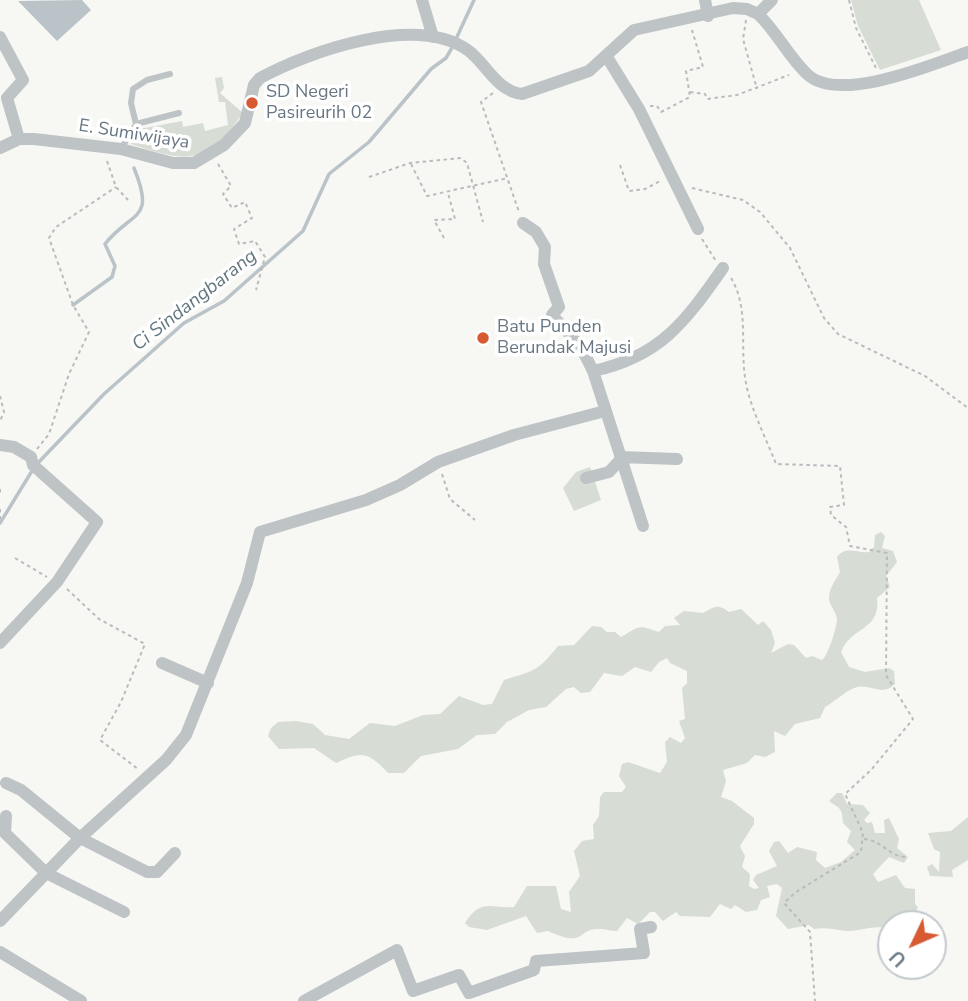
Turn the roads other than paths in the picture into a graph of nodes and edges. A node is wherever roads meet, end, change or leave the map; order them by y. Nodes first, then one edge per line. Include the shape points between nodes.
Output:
1 (422, 0) edge
2 (772, 0) edge
3 (706, 7) edge
4 (753, 12) junction
5 (0, 37) edge
6 (436, 38) junction
7 (968, 52) edge
8 (607, 57) junction
9 (170, 74) dead end
10 (179, 113) dead end
11 (136, 124) junction
12 (19, 139) junction
13 (0, 148) edge
14 (121, 149) junction
15 (523, 223) road end
16 (698, 229) road end
17 (723, 268) road end
18 (593, 371) junction
19 (605, 411) junction
20 (0, 445) edge
21 (620, 458) junction
22 (677, 459) dead end
23 (586, 478) dead end
24 (643, 526) dead end
25 (0, 643) edge
26 (162, 663) dead end
27 (208, 683) junction
28 (6, 783) dead end
29 (6, 817) dead end
30 (80, 838) junction
31 (176, 852) dead end
32 (46, 873) junction
33 (124, 912) dead end
34 (0, 921) edge
35 (651, 927) dead end
36 (0, 952) edge
37 (81, 1001) edge
38 (304, 1001) edge

1 - 6 street
2 - 4 street
3 - 4 street
3 - 8 street via 689,19 634,30
4 - 7 street via 820,83 843,86 881,79
5 - 12 street via 23,80 8,98
6 - 8 street, E. Sumiwijaya via 471,53 515,93 581,75
6 - 14 street, E. Sumiwijaya via 359,42 281,67 254,85 245,123 212,154 186,165
8 - 16 street via 639,109
9 - 11 lane via 133,89
10 - 11 lane
11 - 14 lane
12 - 13 street
12 - 14 street, E. Sumiwijaya
15 - 18 street via 536,232 545,247 544,264 559,307 552,314 581,347
17 - 18 street via 689,315 653,349 639,358
18 - 19 street
19 - 21 street
19 - 27 street via 438,461 366,500 260,532 247,583
20 - 25 street via 14,447 32,461 97,522 57,582
21 - 22 street
21 - 23 street via 609,472
21 - 24 street
26 - 27 street
27 - 30 street via 186,735 148,777
28 - 30 street
29 - 32 street via 5,832
30 - 31 street via 147,872 157,872
30 - 32 street
32 - 33 street
32 - 34 street
35 - 38 street via 639,929 644,953 536,961 534,970 469,993 460,975 413,991 397,950
36 - 37 street

